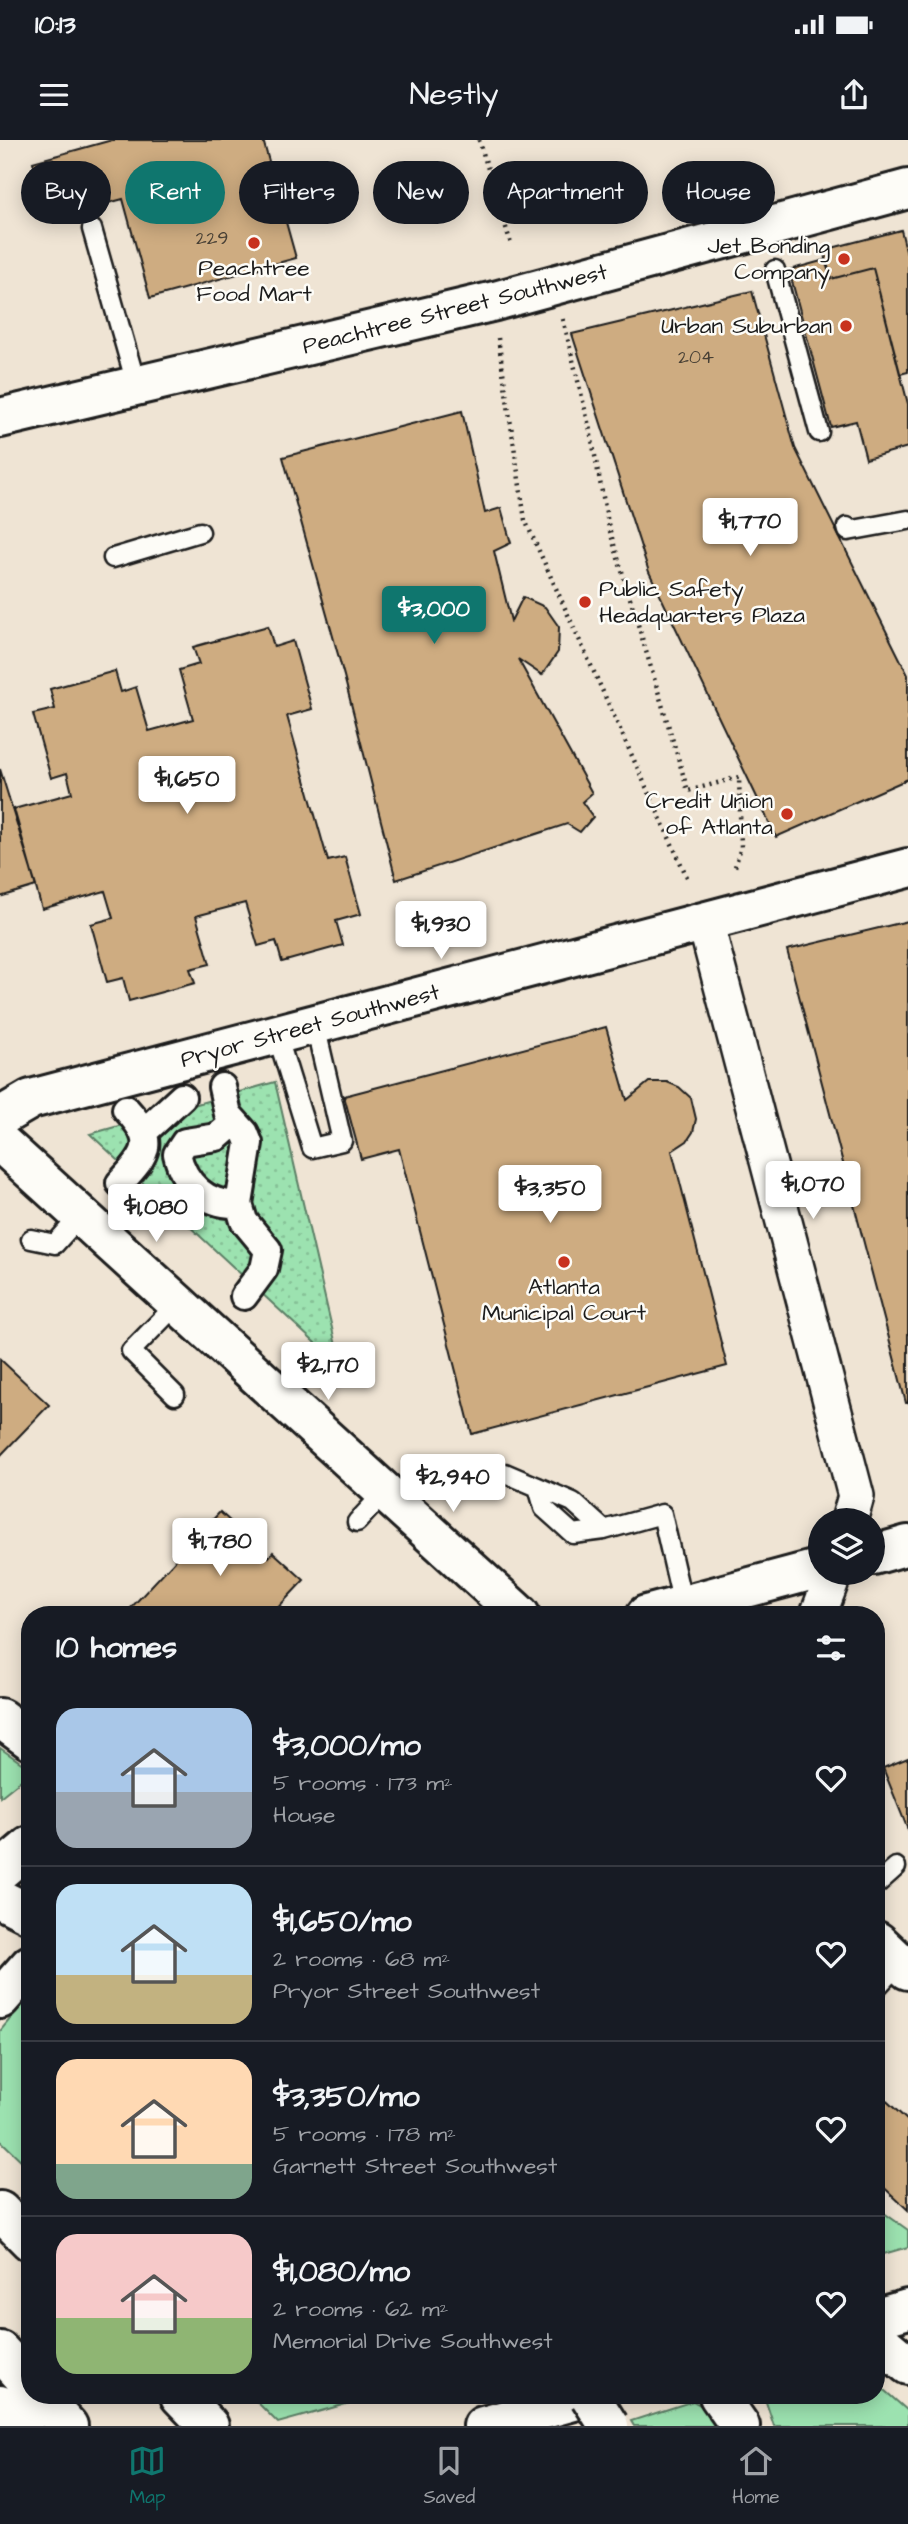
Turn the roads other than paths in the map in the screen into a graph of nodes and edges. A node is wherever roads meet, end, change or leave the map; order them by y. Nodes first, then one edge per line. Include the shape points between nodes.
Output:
1 (908, 189) edge
2 (92, 229) dead end
3 (775, 270) dead end
4 (137, 387) junction
5 (0, 418) edge
6 (819, 432) dead end
7 (908, 520) edge
8 (847, 527) dead end
9 (200, 532) dead end
10 (113, 558) dead end
11 (908, 868) edge
12 (705, 921) junction
13 (315, 1025) junction
14 (277, 1035) junction
15 (222, 1087) dead end
16 (182, 1097) dead end
17 (126, 1109) dead end
18 (0, 1117) edge
19 (233, 1123) junction
20 (145, 1139) junction
21 (0, 1142) edge
22 (177, 1154) junction
23 (120, 1184) dead end
24 (239, 1204) junction
25 (80, 1215) junction
26 (31, 1239) dead end
27 (244, 1296) dead end
28 (177, 1304) junction
29 (175, 1395) dead end
30 (505, 1472) dead end
31 (384, 1493) junction
32 (853, 1508) edge
33 (357, 1522) dead end
34 (908, 1545) edge
35 (885, 1552) edge
36 (808, 1572) edge
37 (829, 1585) edge
38 (683, 1605) junction
39 (510, 1606) edge
40 (679, 1606) edge
41 (821, 1606) edge
42 (0, 1718) edge
43 (21, 1733) edge
44 (21, 1854) edge
45 (896, 1867) dead end
46 (0, 1871) edge
47 (885, 1877) edge
48 (0, 1890) edge
49 (21, 1898) edge
50 (0, 1899) edge
51 (21, 1910) edge
52 (21, 1975) edge
53 (0, 1999) edge
54 (0, 2211) edge
55 (21, 2232) edge
56 (908, 2309) edge
57 (885, 2316) edge
58 (885, 2346) edge
59 (0, 2351) edge
60 (908, 2365) edge
61 (21, 2374) edge
62 (47, 2404) edge
63 (188, 2404) edge
64 (562, 2404) edge
65 (596, 2404) edge
66 (725, 2404) edge
67 (0, 2405) edge
68 (23, 2426) edge
69 (68, 2426) edge
70 (209, 2426) edge
71 (482, 2426) edge
72 (609, 2426) edge
73 (740, 2426) edge

1 - 4 main road, Peachtree Street Southwest via 495,301
2 - 4 lane
3 - 6 lane
4 - 5 main road, Peachtree Street Southwest
7 - 8 lane via 848,531
9 - 10 lane
11 - 12 main road, Pryor Street Southwest
12 - 13 main road, Pryor Street Southwest
12 - 32 street via 856,1496
13 - 14 main road, Pryor Street Southwest
13 - 14 lane via 342,1141 312,1149
14 - 18 main road, Pryor Street Southwest via 31,1099
15 - 19 street
16 - 20 street
17 - 20 street
19 - 22 street via 217,1138 185,1142
19 - 24 street via 249,1143
20 - 22 street
20 - 23 street via 137,1164
21 - 25 main road
22 - 24 street via 182,1172 195,1189 212,1201
24 - 27 street via 244,1221 268,1250 264,1269
25 - 26 lane via 55,1244
25 - 28 main road
28 - 29 lane via 131,1351
28 - 31 main road
30 - 38 lane via 573,1502 604,1530 662,1514
31 - 33 lane
31 - 39 main road
34 - 35 main road
36 - 38 main road
37 - 41 street
38 - 40 main road
42 - 43 main road
44 - 46 main road
45 - 47 lane
48 - 49 main road
50 - 51 main road
52 - 53 main road
54 - 55 main road
56 - 57 main road
58 - 60 main road
59 - 61 main road
62 - 69 main road
63 - 70 main road
64 - 71 main road
65 - 72 main road, bridge
66 - 73 main road
67 - 68 main road

